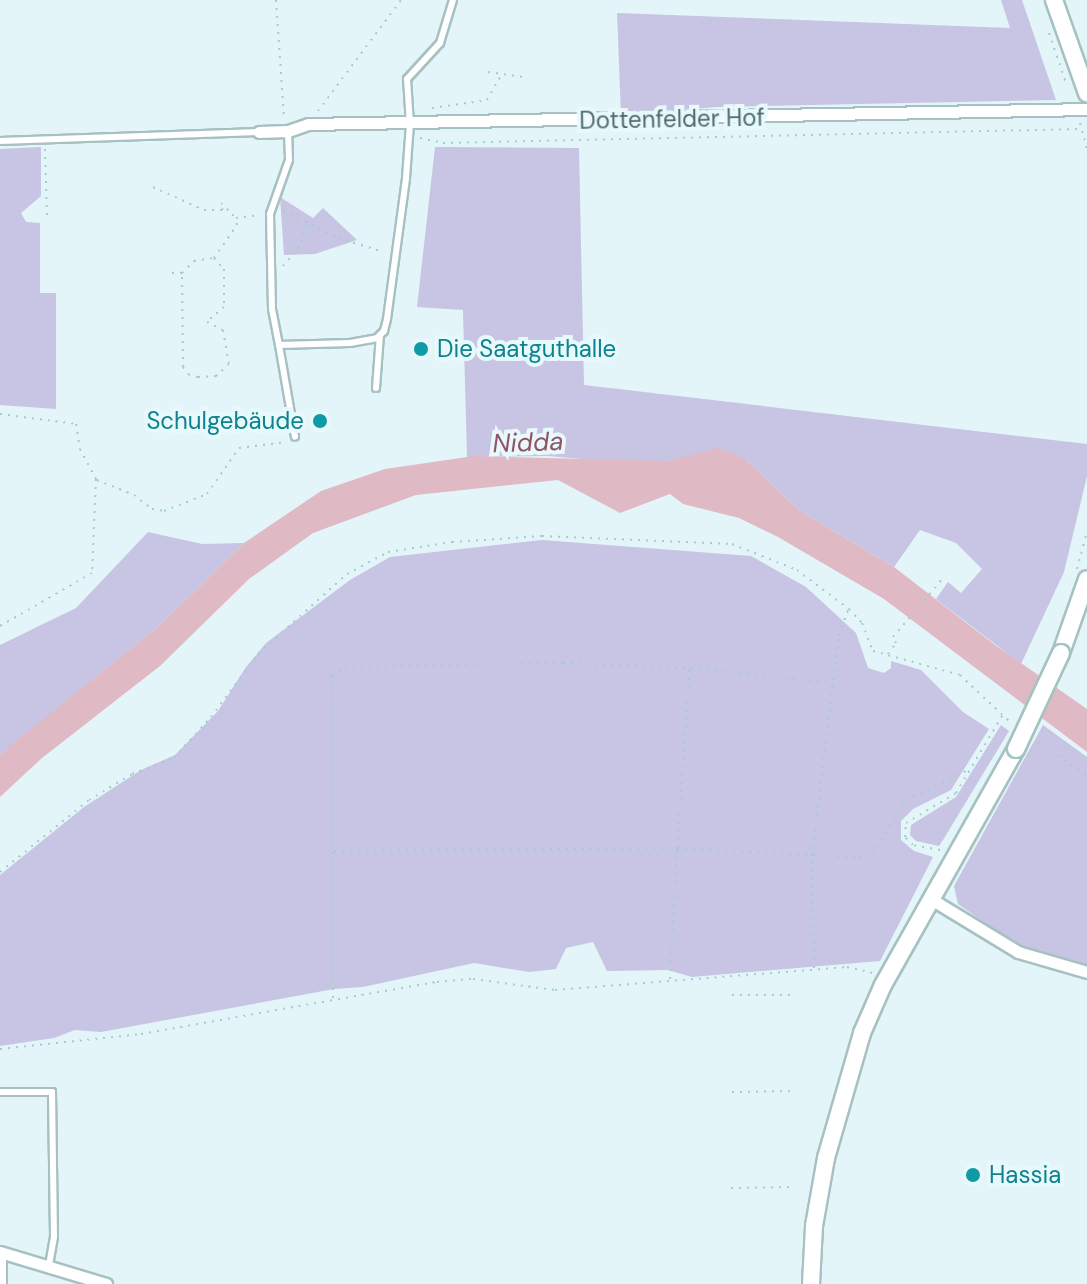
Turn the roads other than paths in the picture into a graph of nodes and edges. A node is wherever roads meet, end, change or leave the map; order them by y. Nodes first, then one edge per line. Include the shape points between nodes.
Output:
1 (453, 0) edge
2 (1054, 0) edge
3 (1087, 93) edge
4 (1087, 109) edge
5 (410, 130) junction
6 (288, 131) junction
7 (259, 132) joint
8 (0, 141) edge
9 (380, 335) junction
10 (279, 345) junction
11 (376, 388) dead end
12 (295, 437) road end
13 (1087, 579) edge
14 (931, 899) junction
15 (1087, 972) edge
16 (0, 1092) edge
17 (2, 1252) edge
18 (49, 1265) junction
19 (0, 1282) edge
20 (106, 1284) edge
21 (811, 1284) edge

1 - 5 lane via 440,43 407,79
2 - 3 main road
4 - 5 street, Dottenfelder Hof
5 - 6 street, Dottenfelder Hof via 308,124
5 - 9 lane via 397,256
6 - 7 street, Dottenfelder Hof
6 - 10 lane via 289,160 270,214 272,309
7 - 8 lane
9 - 10 lane via 350,343
9 - 11 lane
10 - 12 lane
13 - 14 main road, bridge via 1061,653 1016,749
14 - 15 street via 1018,952
14 - 21 main road via 880,979 839,1103 814,1226
16 - 18 lane via 52,1092 54,1237
17 - 18 street
17 - 19 lane
18 - 20 street

